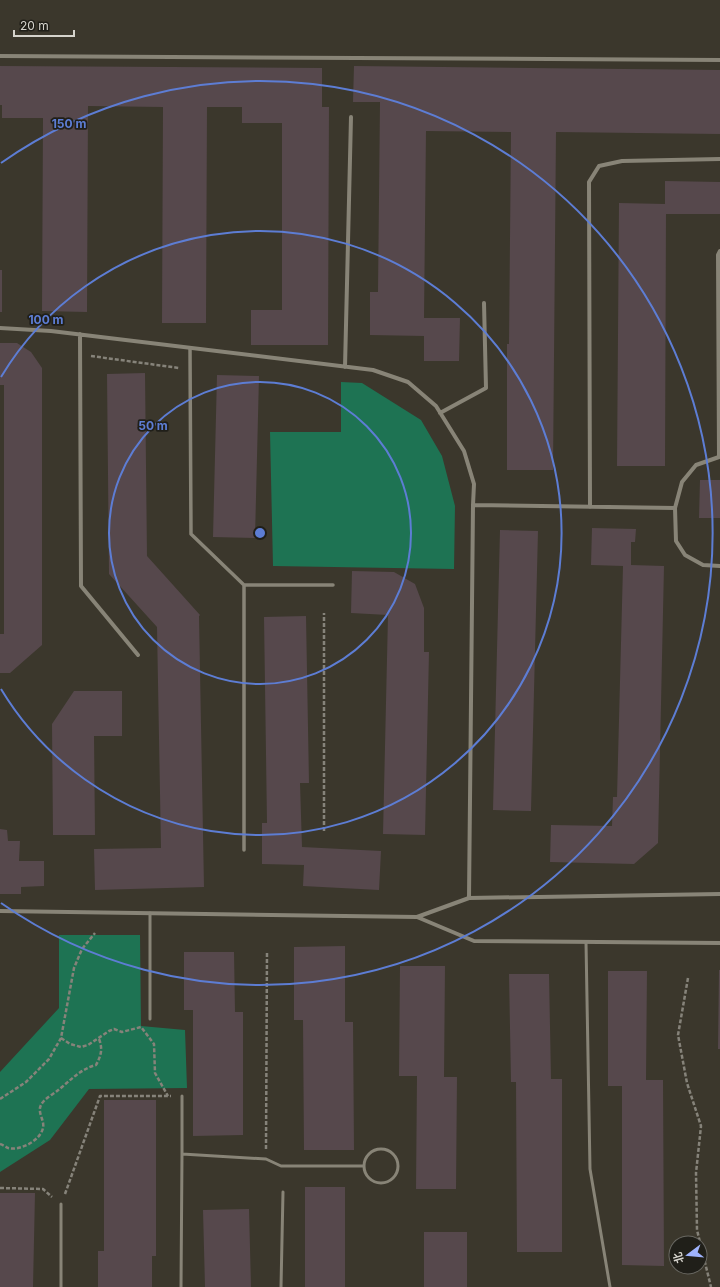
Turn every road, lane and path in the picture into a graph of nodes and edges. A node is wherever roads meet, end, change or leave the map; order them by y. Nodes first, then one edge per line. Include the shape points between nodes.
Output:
1 (0, 56) edge
2 (720, 60) edge
3 (351, 117) dead end
4 (720, 159) edge
5 (720, 251) edge
6 (484, 303) dead end
7 (0, 328) edge
8 (80, 334) junction
9 (190, 348) junction
10 (80, 354) junction
11 (345, 367) junction
12 (190, 369) junction
13 (440, 413) junction
14 (473, 505) junction
15 (590, 507) junction
16 (676, 508) junction
17 (720, 566) edge
18 (244, 585) junction
19 (333, 585) dead end
20 (324, 613) dead end
21 (138, 655) dead end
22 (324, 831) dead end
23 (244, 850) dead end
24 (720, 894) edge
25 (469, 898) junction
26 (0, 911) edge
27 (150, 913) junction
28 (417, 917) junction
29 (95, 933) dead end
30 (586, 942) junction
31 (720, 943) edge
32 (268, 951) dead end
33 (688, 978) dead end
34 (150, 1019) dead end
35 (61, 1038) junction
36 (99, 1039) junction
37 (168, 1096) junction
38 (182, 1096) joint
39 (0, 1100) edge
40 (0, 1144) edge
41 (182, 1154) junction
42 (266, 1159) junction
43 (364, 1166) junction
44 (0, 1188) edge
45 (283, 1192) dead end
46 (61, 1204) junction
47 (61, 1287) edge
48 (181, 1287) edge
49 (281, 1287) edge
50 (610, 1287) edge
51 (710, 1287) edge

1 - 2 street
3 - 11 street
4 - 15 street via 622,161 599,166 589,182
5 - 16 street via 719,457 696,465 682,482
6 - 13 street via 486,388
7 - 8 street
8 - 9 street
8 - 10 street
9 - 11 street
9 - 12 street
10 - 12 path
10 - 21 street via 81,586
11 - 13 street via 373,370 408,382 436,406
12 - 18 street via 191,534
13 - 14 street via 464,451 474,484
14 - 15 street
14 - 25 street
15 - 16 street
16 - 17 street via 676,541 685,555 703,565
18 - 19 street
18 - 23 street
20 - 22 path
24 - 25 street
25 - 28 street
26 - 27 street
27 - 28 street
27 - 34 lane
28 - 30 street via 474,941
29 - 35 path via 82,949 74,968
30 - 31 street
30 - 50 lane via 590,1169
32 - 42 path
33 - 51 path via 678,1035 687,1083 701,1126 696,1173 697,1230
35 - 36 path via 81,1048
35 - 39 path via 49,1059 26,1082
36 - 37 path via 114,1029 122,1032 141,1027 154,1044 155,1073
36 - 40 path via 102,1046 101,1057 96,1065 87,1067 42,1102 39,1112 44,1123 38,1138 27,1146 9,1148
37 - 38 path
37 - 46 path via 100,1096
38 - 41 lane
41 - 42 lane
41 - 48 lane
42 - 43 lane via 281,1166
43 - 43 lane via 367,1176 382,1184 392,1180 398,1165 393,1155 378,1150 368,1155
44 - 46 path via 42,1189
45 - 49 lane
46 - 47 lane

